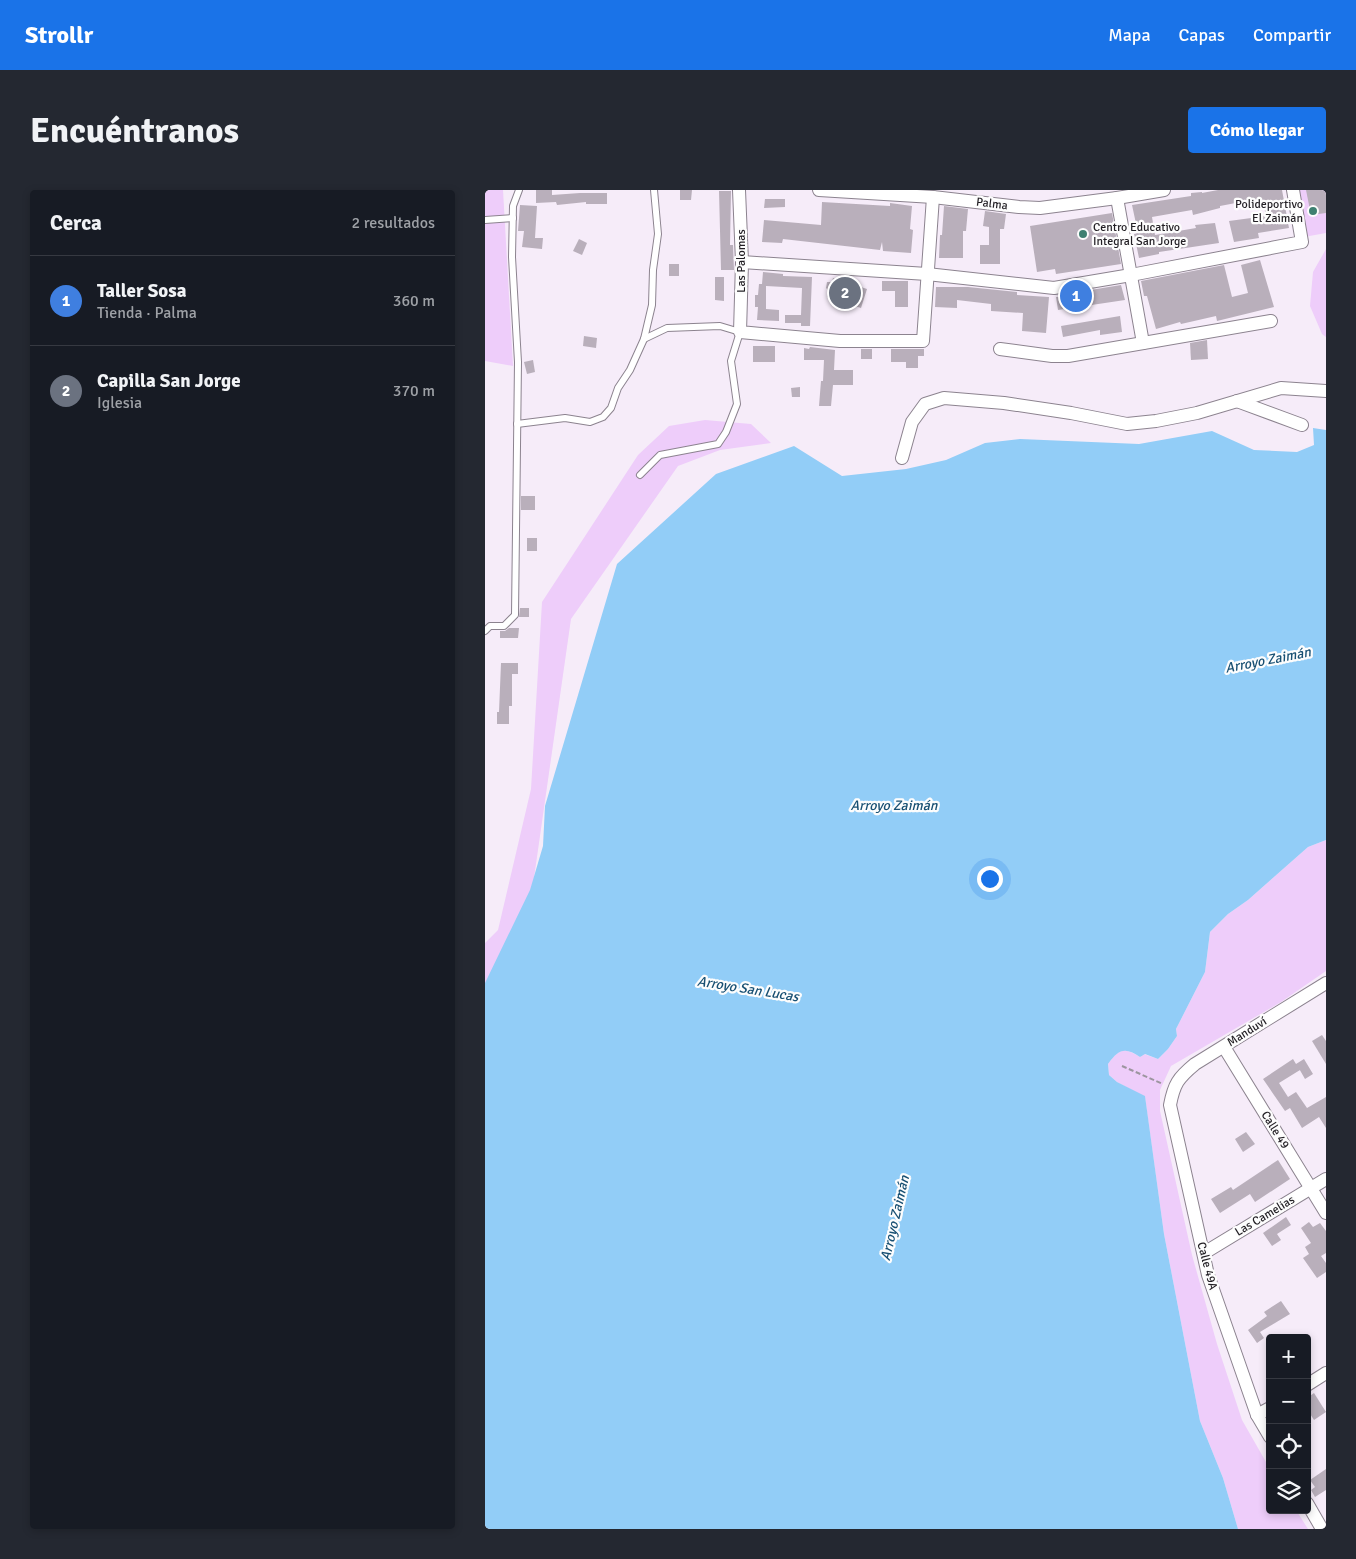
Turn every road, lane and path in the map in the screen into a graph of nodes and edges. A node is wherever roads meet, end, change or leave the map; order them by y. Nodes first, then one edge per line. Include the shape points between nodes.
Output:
1 (519, 190) edge
2 (654, 190) edge
3 (739, 190) edge
4 (819, 190) edge
5 (1164, 190) edge
6 (1293, 190) edge
7 (933, 197) junction
8 (1117, 198) junction
9 (513, 218) junction
10 (485, 220) edge
11 (742, 262) junction
12 (927, 274) junction
13 (1131, 276) junction
14 (1271, 321) dead end
15 (740, 332) junction
16 (644, 340) junction
17 (1143, 343) junction
18 (1000, 349) dead end
19 (1326, 391) edge
20 (1237, 401) junction
21 (517, 424) junction
22 (1302, 425) dead end
23 (902, 458) dead end
24 (640, 475) dead end
25 (485, 632) edge
26 (1326, 983) edge
27 (1224, 1047) junction
28 (1122, 1066) dead end
29 (1169, 1086) junction
30 (1326, 1178) edge
31 (1311, 1188) junction
32 (1326, 1213) edge
33 (1204, 1253) junction
34 (1326, 1373) edge
35 (1311, 1382) edge
36 (1266, 1410) edge
37 (1257, 1415) junction
38 (1266, 1437) edge
39 (1311, 1510) edge
40 (1322, 1529) edge

1 - 9 lane via 513,206
2 - 16 lane via 658,234 652,305
3 - 11 street, Las Palomas
4 - 7 street, Palma
5 - 8 street, Palma
6 - 13 street via 1302,242
7 - 8 street, Palma via 1040,208
7 - 12 street
8 - 13 street
9 - 10 lane
9 - 21 lane
11 - 12 street
11 - 15 street, Las Palomas
12 - 13 street via 1054,288
12 - 15 street via 923,341 840,341
13 - 17 street
14 - 17 street
15 - 16 lane via 720,326 667,328
15 - 24 lane via 731,361 737,404 718,444 660,455
16 - 21 lane via 611,408 603,416 590,422 565,418
17 - 18 street via 1068,356
19 - 20 street via 1281,388
20 - 22 street
20 - 23 street via 1197,413 1127,424 1004,403 944,398 925,404 916,416
21 - 25 lane via 515,615 504,626 490,626
26 - 27 street, Manduví
27 - 29 street, Manduví via 1187,1070
27 - 31 street, Calle 49
28 - 29 path
29 - 33 street, Calle 49A via 1170,1105
30 - 31 street, Las Camelias
31 - 32 street, Calle 49
31 - 33 street, Las Camelias
33 - 37 street, Calle 49A via 1208,1275
34 - 35 street
36 - 37 street
37 - 38 street, Calle 49A
39 - 40 street

